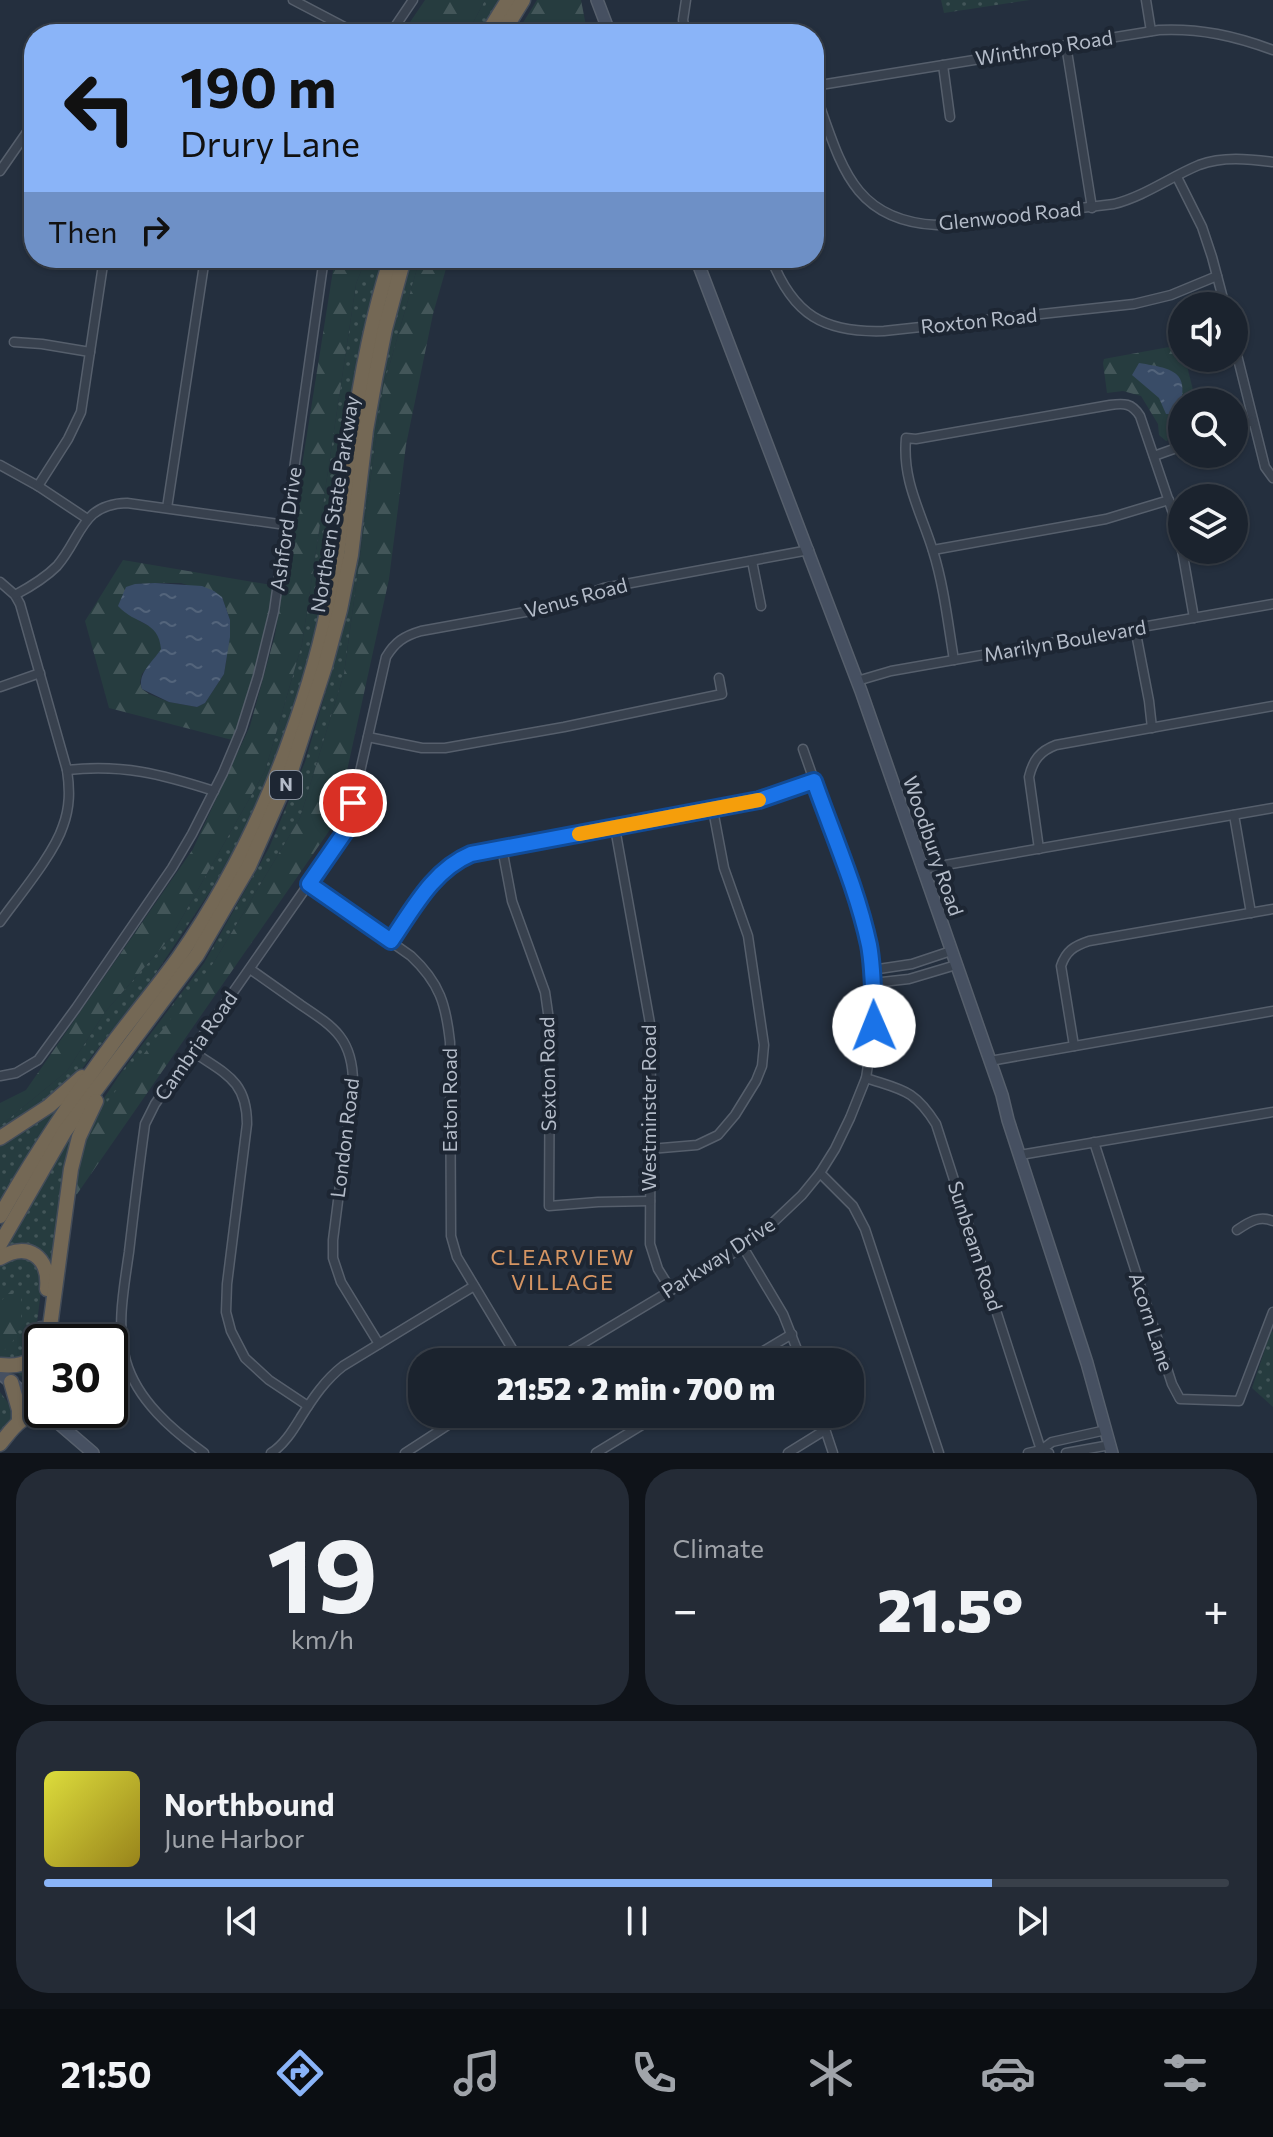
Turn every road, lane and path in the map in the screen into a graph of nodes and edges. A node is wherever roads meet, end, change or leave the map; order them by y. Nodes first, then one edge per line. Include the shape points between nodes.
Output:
1 (293, 0) edge
2 (413, 0) edge
3 (508, 0) edge
4 (523, 0) edge
5 (597, 0) edge
6 (686, 0) edge
7 (1146, 0) edge
8 (339, 24) edge
9 (397, 24) edge
10 (493, 24) edge
11 (508, 24) edge
12 (606, 24) edge
13 (684, 24) edge
14 (1151, 31) junction
15 (1066, 45) junction
16 (1273, 50) edge
17 (943, 65) junction
18 (824, 86) edge
19 (824, 114) edge
20 (950, 117) dead end
21 (24, 136) edge
22 (1273, 162) edge
23 (0, 171) edge
24 (1177, 177) junction
25 (1092, 208) junction
26 (103, 268) edge
27 (203, 268) edge
28 (323, 268) edge
29 (388, 268) edge
30 (401, 268) edge
31 (700, 268) edge
32 (776, 268) edge
33 (1217, 276) junction
34 (1221, 292) edge
35 (14, 342) dead end
36 (90, 352) junction
37 (1241, 372) edge
38 (1252, 421) junction
39 (1248, 423) edge
40 (1168, 451) edge
41 (1154, 456) junction
42 (0, 465) edge
43 (1272, 477) edge
44 (38, 486) junction
45 (1168, 497) edge
46 (1168, 500) edge
47 (167, 508) junction
48 (86, 518) junction
49 (286, 525) junction
50 (809, 550) junction
51 (933, 550) junction
52 (752, 561) junction
53 (1185, 564) edge
54 (0, 582) edge
55 (15, 595) junction
56 (1273, 604) edge
57 (761, 606) dead end
58 (1194, 618) junction
59 (1135, 628) junction
60 (394, 645) joint
61 (954, 660) junction
62 (40, 673) junction
63 (719, 678) dead end
64 (857, 681) junction
65 (0, 687) edge
66 (1273, 706) edge
67 (1152, 728) junction
68 (368, 737) junction
69 (803, 749) dead end
70 (67, 770) junction
71 (814, 781) junction
72 (214, 791) junction
73 (1273, 808) edge
74 (713, 810) junction
75 (1234, 815) junction
76 (615, 828) junction
77 (502, 848) junction
78 (1039, 849) junction
79 (922, 869) junction
80 (309, 884) junction
81 (1273, 909) edge
82 (1251, 913) junction
83 (0, 922) edge
84 (391, 941) junction
85 (951, 951) junction
86 (956, 965) junction
87 (250, 969) junction
88 (872, 970) junction
89 (873, 983) junction
90 (1273, 1011) edge
91 (1074, 1046) junction
92 (192, 1051) junction
93 (112, 1057) junction
94 (990, 1061) junction
95 (0, 1076) edge
96 (866, 1078) junction
97 (1273, 1112) edge
98 (0, 1138) edge
99 (1094, 1142) junction
100 (650, 1149) junction
101 (1020, 1155) junction
102 (820, 1173) junction
103 (650, 1201) junction
104 (0, 1216) edge
105 (1273, 1221) edge
106 (1237, 1230) dead end
107 (0, 1244) edge
108 (743, 1247) junction
109 (0, 1258) edge
110 (474, 1286) junction
111 (671, 1290) junction
112 (1273, 1312) edge
113 (50, 1324) edge
114 (792, 1334) junction
115 (379, 1344) junction
116 (512, 1348) edge
117 (575, 1348) edge
118 (768, 1348) edge
119 (797, 1348) edge
120 (0, 1365) edge
121 (5, 1378) edge
122 (24, 1394) edge
123 (308, 1406) junction
124 (24, 1418) edge
125 (19, 1421) junction
126 (61, 1428) edge
127 (443, 1428) edge
128 (637, 1428) edge
129 (825, 1430) joint
130 (1106, 1430) junction
131 (0, 1444) edge
132 (1111, 1449) edge
133 (86, 1451) edge
134 (1045, 1451) edge
135 (204, 1453) edge
136 (271, 1453) edge
137 (405, 1453) edge
138 (596, 1453) edge
139 (788, 1453) edge
140 (833, 1453) edge
141 (939, 1453) edge
142 (1028, 1453) edge
143 (1066, 1453) edge

1 - 8 street
2 - 9 street
3 - 10 highway
4 - 11 highway
5 - 12 main road
6 - 13 street
7 - 14 street
14 - 15 street, Winthrop Road
14 - 16 street, Winthrop Road via 1224,34
15 - 17 street, Winthrop Road
15 - 25 street
17 - 18 street, Winthrop Road
17 - 20 street
19 - 25 street, Glenwood Road via 849,178 866,200 893,217 937,225
21 - 23 street
22 - 24 street, Glenwood Road via 1227,160 1199,165
24 - 25 street, Glenwood Road via 1125,201
24 - 33 street via 1202,227
26 - 36 street
27 - 47 street
28 - 49 street, Ashford Drive
29 - 93 highway, Northern State Parkway / N via 359,389 324,629 288,743 224,885
30 - 93 highway, Northern State Parkway / N via 375,379 340,610 291,771 249,866 197,955
31 - 50 main road, Woodbury Road
32 - 33 street, Roxton Road via 804,310 856,332 1134,304
33 - 34 street
35 - 36 street
36 - 44 street via 81,412
37 - 38 street
38 - 39 street
38 - 43 street
40 - 41 street
41 - 45 street
41 - 51 street via 1140,416 1124,403 906,438 911,494
42 - 44 street
44 - 48 street
46 - 51 street via 1106,519
47 - 48 street via 118,503
47 - 49 street
48 - 55 street via 56,566
49 - 72 street, Ashford Drive via 258,676
50 - 52 street, Venus Road
50 - 64 main road, Woodbury Road
51 - 61 street
52 - 57 street
52 - 60 street, Venus Road via 604,588 553,607 405,635
53 - 58 street
54 - 55 street
55 - 62 street
56 - 58 street, Marilyn Boulevard
58 - 59 street, Marilyn Boulevard
59 - 61 street, Marilyn Boulevard
59 - 67 street
60 - 68 street, Cambria Road via 386,657
61 - 64 street, Marilyn Boulevard
62 - 65 street
62 - 70 street
63 - 68 street via 722,694 445,748
64 - 79 main road, Woodbury Road
66 - 67 street
67 - 78 street via 1056,745 1040,753 1029,777
68 - 80 street, Cambria Road via 347,829
69 - 71 street, Parkway Drive
70 - 72 street via 131,769
70 - 83 street via 70,791 62,830
71 - 74 street
71 - 88 street, Parkway Drive via 863,920
72 - 95 street, Ashford Drive via 172,868 38,1060
73 - 75 street
74 - 76 street
74 - 100 street via 724,868 748,936 764,1045 762,1066 718,1135 697,1145
75 - 78 street
75 - 82 street
76 - 77 street
76 - 100 street, Westminster Road via 651,1029
77 - 84 street via 471,854 445,868
77 - 103 street, Sexton Road via 512,901 545,992 550,1027 549,1206
78 - 79 street
79 - 85 main road, Woodbury Road
80 - 84 street, Eaton Road
80 - 87 street, Cambria Road
81 - 82 street
82 - 91 street via 1071,948 1061,966
84 - 110 street, Eaton Road via 422,966 446,1011 451,1236
85 - 86 main road, Woodbury Road
85 - 88 street
86 - 89 street
86 - 94 main road, Woodbury Road
87 - 92 street, Cambria Road
87 - 115 street, London Road via 331,1026 350,1055 353,1083 333,1258 341,1282
88 - 89 street, Parkway Drive
89 - 96 street, Parkway Drive via 874,1026
90 - 91 street
91 - 94 street
92 - 123 street via 234,1081 247,1106 227,1284 231,1331 254,1367
92 - 135 street, Cambria Road via 145,1124 121,1333 126,1363 147,1402
93 - 98 highway
93 - 104 highway, Northern State Parkway / N via 31,1162
93 - 107 highway, Northern State Parkway / N
93 - 113 highway via 75,1150
94 - 101 main road, Woodbury Road
96 - 102 street, Parkway Drive
96 - 134 street, Sunbeam Road via 909,1093 936,1124
97 - 99 street
99 - 101 street
99 - 112 street, Acorn Lane via 1180,1399 1239,1401
100 - 103 street, Westminster Road
101 - 130 main road, Woodbury Road
102 - 108 street, Parkway Drive
102 - 141 street via 853,1206 865,1229
103 - 111 street, Westminster Road via 650,1244
105 - 106 street via 1261,1217
108 - 111 street, Parkway Drive
108 - 114 street
109 - 120 highway via 16,1251 34,1255 45,1264 47,1283 37,1352 23,1365
110 - 115 street
110 - 116 street, Eaton Road
111 - 117 street, Parkway Drive
114 - 118 street
114 - 119 street
115 - 123 street via 332,1374
121 - 122 main road
121 - 125 highway
123 - 136 street
124 - 125 highway
125 - 131 highway
126 - 133 main road
127 - 137 street
128 - 138 street
129 - 139 street
129 - 140 street
130 - 132 main road, Woodbury Road
130 - 134 street via 1052,1442
132 - 143 street
134 - 142 street

